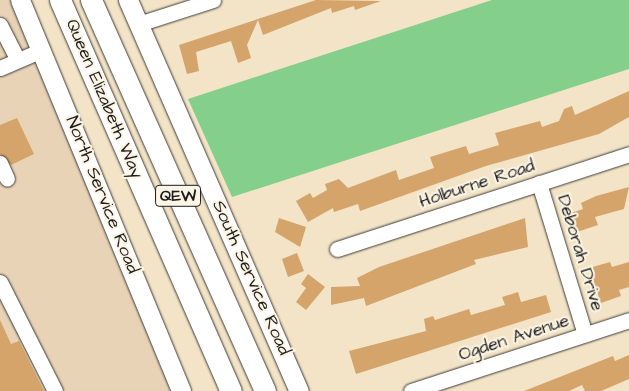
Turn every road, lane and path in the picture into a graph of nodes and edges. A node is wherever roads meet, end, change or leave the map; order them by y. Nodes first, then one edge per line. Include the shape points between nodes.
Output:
1 (20, 0) edge
2 (60, 0) edge
3 (91, 0) edge
4 (128, 0) edge
5 (214, 0) edge
6 (138, 24) junction
7 (0, 25) edge
8 (42, 50) junction
9 (18, 60) junction
10 (0, 68) edge
11 (629, 154) edge
12 (0, 163) edge
13 (7, 179) dead end
14 (538, 183) junction
15 (337, 249) dead end
16 (0, 282) edge
17 (629, 320) edge
18 (585, 334) junction
19 (55, 391) edge
20 (180, 391) edge
21 (231, 391) edge
22 (265, 391) edge
23 (299, 391) edge
24 (411, 391) edge

1 - 8 main road, North Service Road
2 - 21 highway, Queen Elizabeth Way / QEW
3 - 22 highway, Queen Elizabeth Way / QEW
4 - 6 main road, South Service Road
5 - 6 street
6 - 23 main road, South Service Road
7 - 9 street
8 - 9 street
8 - 20 main road, North Service Road
9 - 10 street
11 - 14 street, Holburne Road
12 - 13 street
14 - 15 street, Holburne Road
14 - 18 street, Deborah Drive
16 - 19 street
17 - 18 street, Ogden Avenue
18 - 24 street, Ogden Avenue

